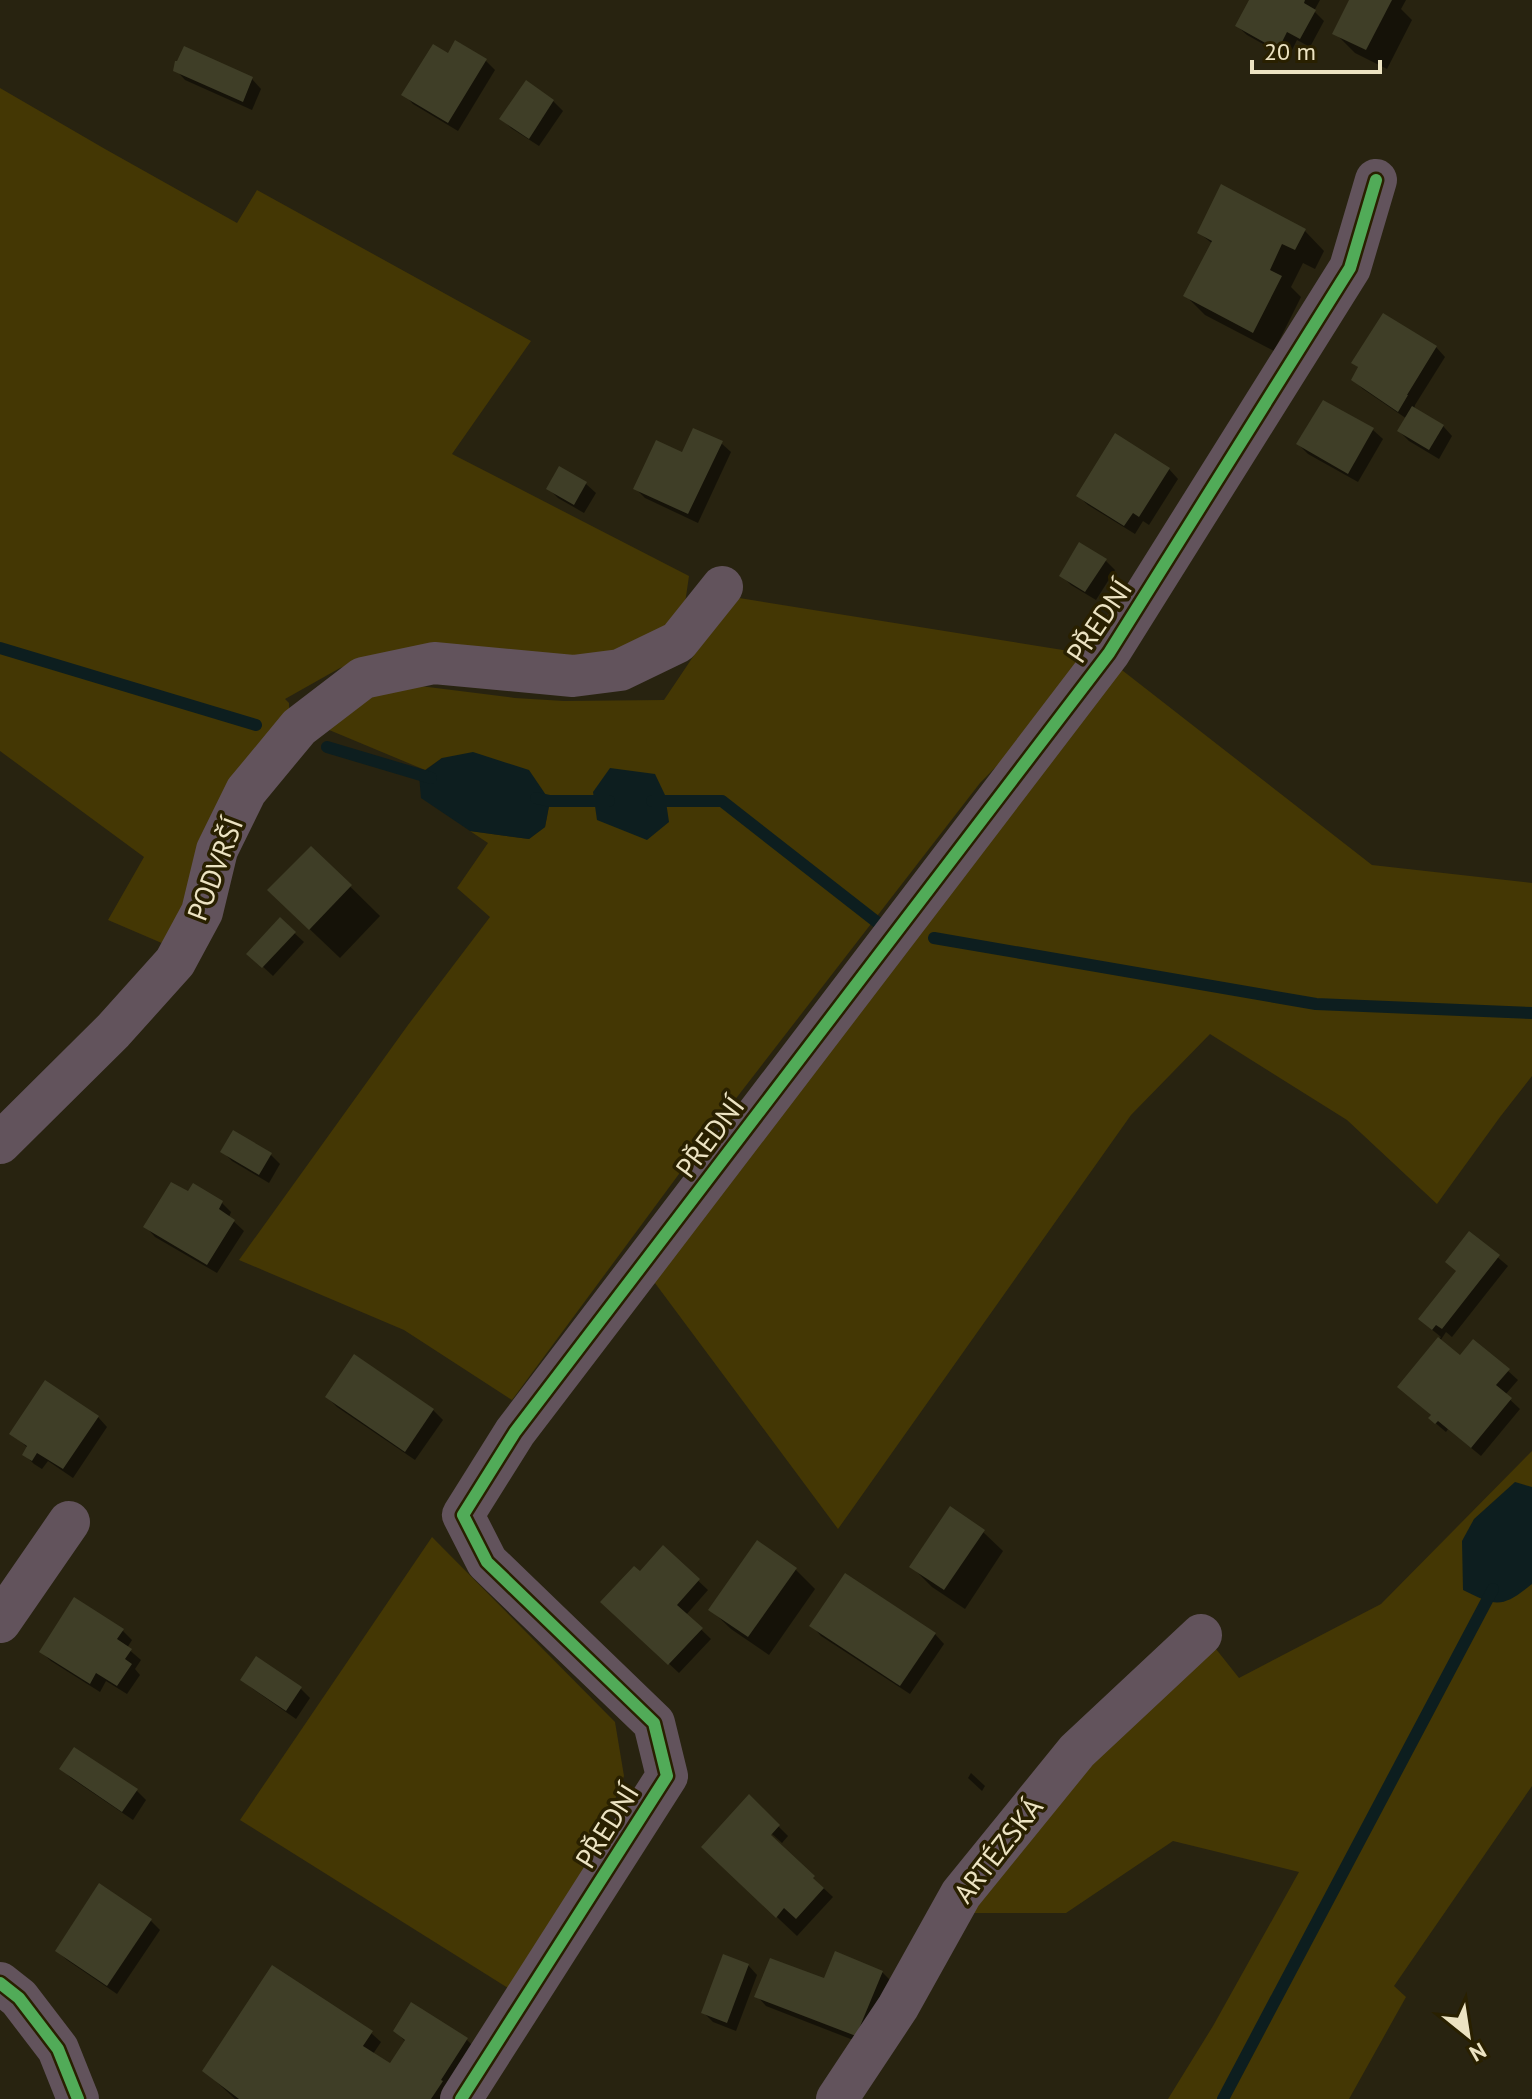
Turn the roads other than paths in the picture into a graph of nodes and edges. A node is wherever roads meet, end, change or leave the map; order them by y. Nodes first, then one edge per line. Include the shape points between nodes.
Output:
1 (1376, 180) dead end
2 (722, 587) dead end
3 (0, 1143) edge
4 (69, 1522) dead end
5 (0, 1622) edge
6 (1201, 1635) dead end
7 (0, 1983) edge
8 (78, 2099) edge
9 (461, 2099) edge
10 (837, 2099) edge

1 - 9 street, PŘEDNÍ via 1350,268 1109,653 515,1432 463,1515 487,1562 654,1723 667,1776
2 - 3 street, PODVRŠÍ via 678,642 620,670 573,676 434,663 363,678 299,727 246,791 217,850 202,912 175,962
4 - 5 street
6 - 10 street, ARTÉZSKÁ via 1077,1751 961,1894 898,2007
7 - 8 street via 19,1998 58,2049

